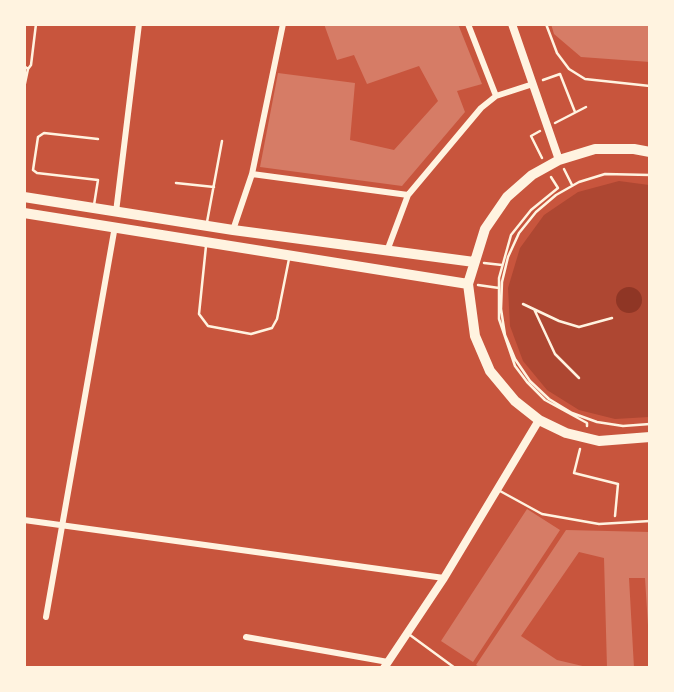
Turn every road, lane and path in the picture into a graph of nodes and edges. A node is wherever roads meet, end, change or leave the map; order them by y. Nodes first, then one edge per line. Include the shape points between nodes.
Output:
1 (36, 24) edge
2 (139, 24) edge
3 (283, 24) edge
4 (468, 24) edge
5 (546, 24) edge
6 (514, 25) edge
7 (26, 68) edge
8 (533, 84) junction
9 (649, 86) edge
10 (24, 88) edge
11 (496, 96) junction
12 (586, 107) dead end
13 (575, 112) junction
14 (553, 124) dead end
15 (542, 130) dead end
16 (98, 139) dead end
17 (222, 141) dead end
18 (649, 152) edge
19 (559, 160) junction
20 (252, 174) junction
21 (649, 175) edge
22 (176, 183) dead end
23 (573, 185) junction
24 (214, 187) junction
25 (408, 195) junction
26 (24, 197) edge
27 (93, 208) junction
28 (116, 212) junction
29 (24, 213) edge
30 (206, 225) junction
31 (115, 226) junction
32 (233, 230) junction
33 (207, 243) junction
34 (387, 251) junction
35 (289, 256) junction
36 (474, 262) junction
37 (506, 265) junction
38 (468, 284) junction
39 (501, 288) junction
40 (523, 304) dead end
41 (534, 309) junction
42 (612, 318) dead end
43 (579, 378) dead end
44 (539, 420) junction
45 (649, 424) edge
46 (584, 435) dead end
47 (647, 438) edge
48 (581, 448) dead end
49 (498, 489) junction
50 (24, 520) edge
51 (649, 521) edge
52 (615, 523) junction
53 (62, 526) junction
54 (444, 578) junction
55 (46, 617) dead end
56 (408, 633) junction
57 (246, 638) dead end
58 (386, 665) edge
59 (456, 667) edge

1 - 7 lane via 31,65
2 - 28 street
3 - 20 street
4 - 11 street
5 - 9 lane via 557,53 569,69 585,79
6 - 8 street
7 - 10 lane
8 - 11 street
8 - 13 path via 560,75
8 - 19 street
11 - 25 street
12 - 13 path
13 - 14 path
15 - 46 path via 531,136 558,188 531,209 511,235 499,278 499,319 515,366 545,400 587,423
16 - 27 lane via 44,132 38,137 33,170 98,180
17 - 24 lane
18 - 19 main road via 595,149
19 - 23 path
19 - 36 main road via 507,197 485,229
20 - 25 street
20 - 32 street
21 - 23 path via 605,174
22 - 24 lane
23 - 37 path via 536,212 519,233
24 - 30 lane
25 - 34 street
26 - 27 main road
27 - 28 main road
28 - 30 main road
29 - 31 main road
30 - 32 main road
31 - 33 main road
31 - 53 street
32 - 34 main road
33 - 35 main road
33 - 35 lane via 199,314 208,327 251,334 272,328 277,319
34 - 36 main road
35 - 38 main road
36 - 37 path
36 - 38 main road
37 - 39 path
38 - 39 path
38 - 44 main road via 475,336 490,371 515,401
39 - 45 path via 505,335 515,359 549,399 597,422
40 - 41 path
41 - 42 path via 579,327
41 - 43 path via 555,354
44 - 47 main road via 599,441
44 - 49 street
48 - 52 path via 574,473 618,484
49 - 52 lane via 542,514
49 - 54 street
50 - 53 street
51 - 52 lane
53 - 54 street
53 - 55 street
54 - 56 street
56 - 58 street
56 - 59 lane
57 - 58 street

